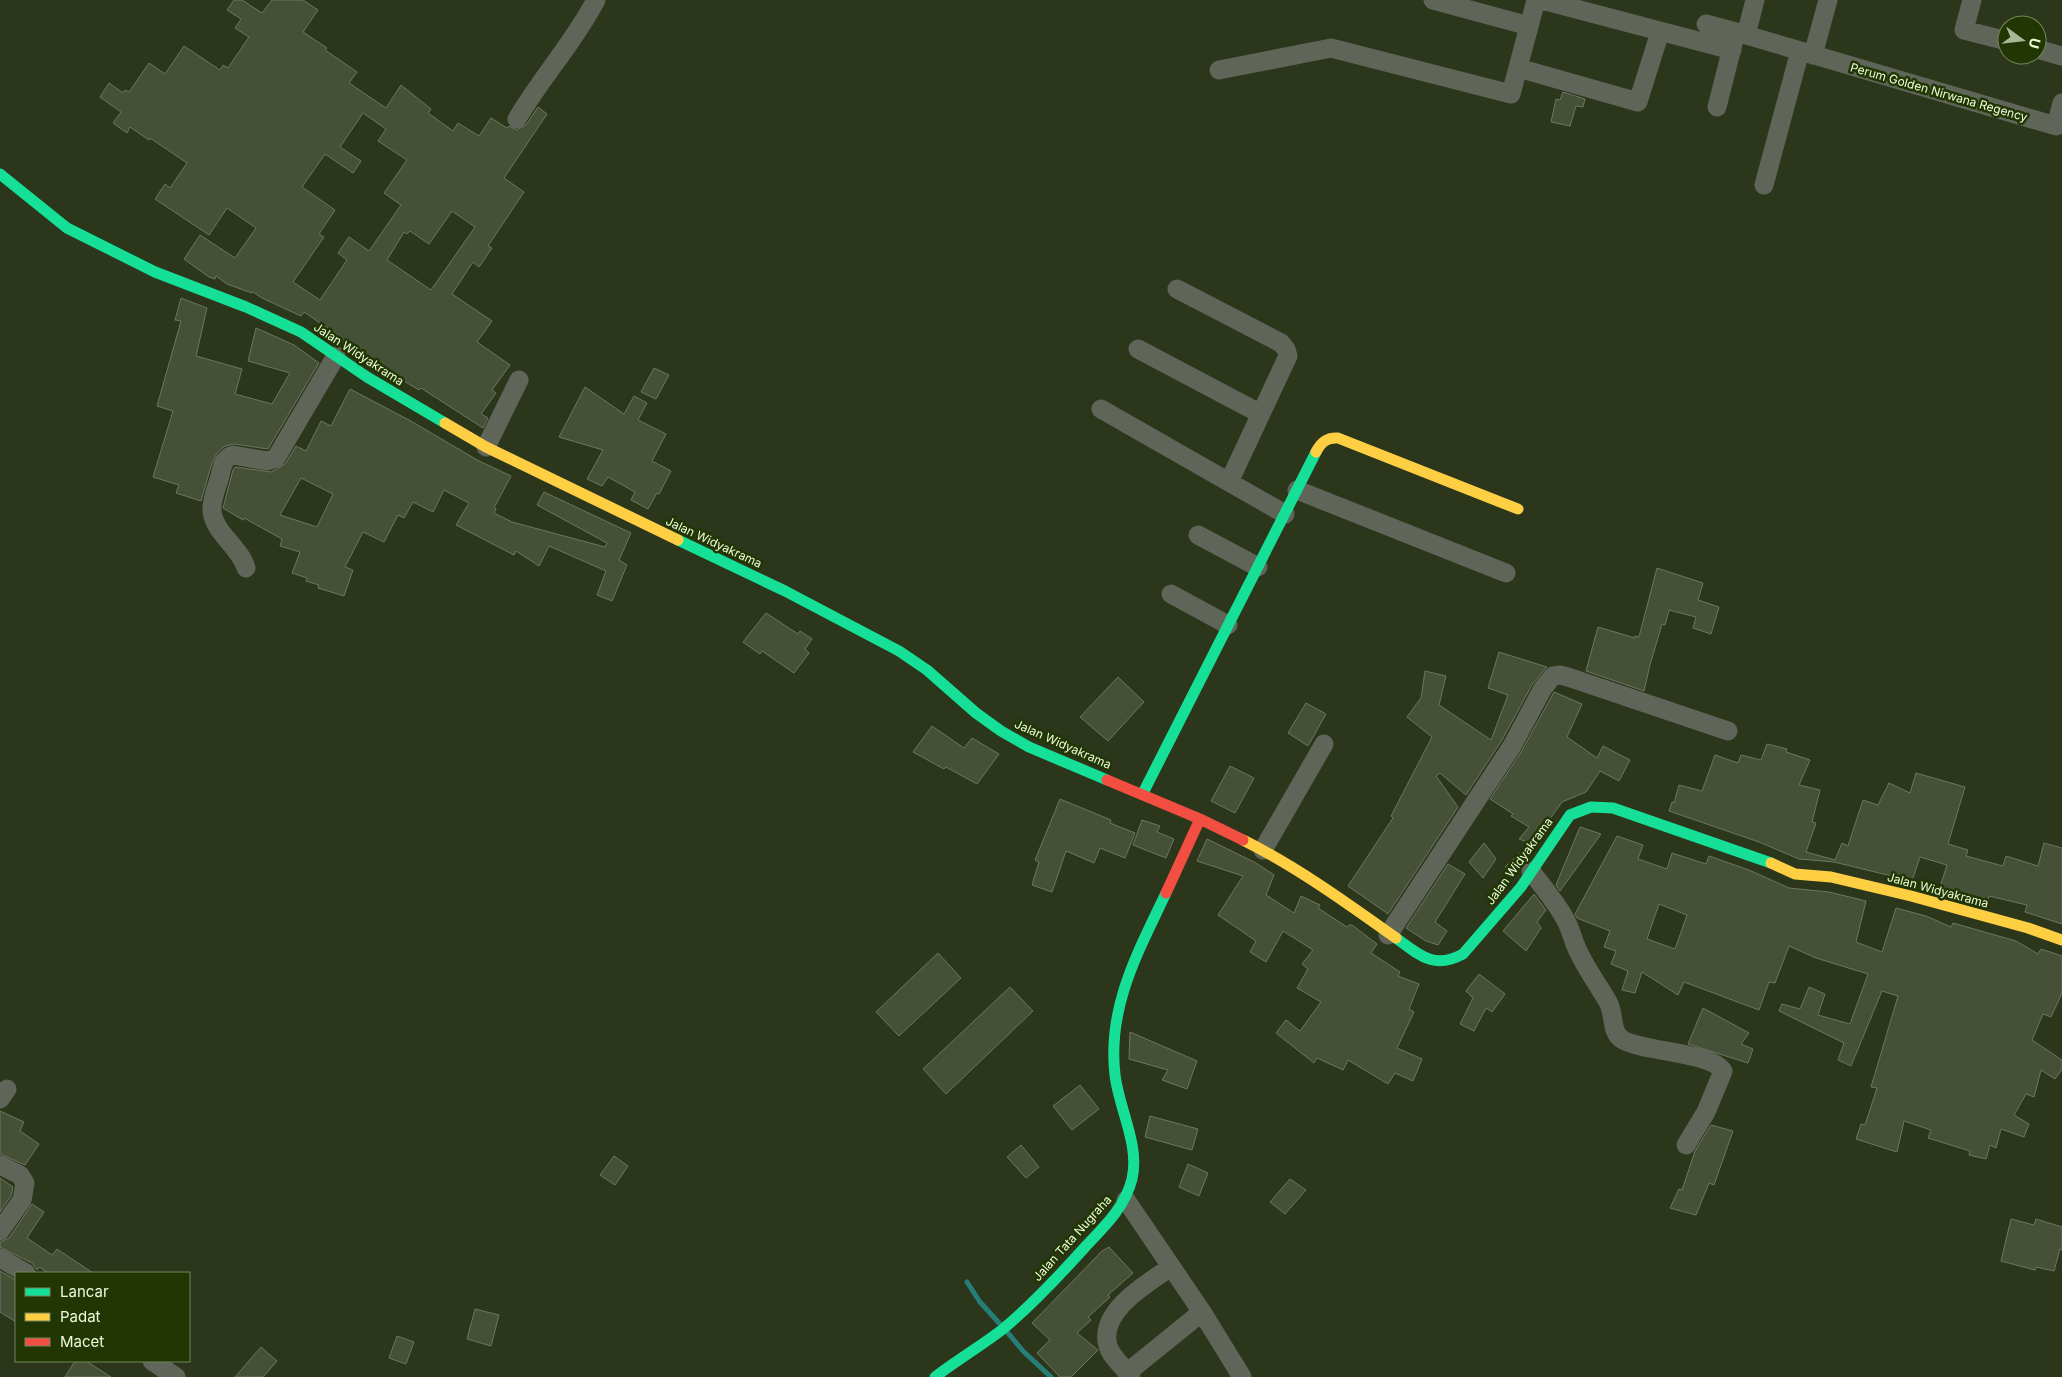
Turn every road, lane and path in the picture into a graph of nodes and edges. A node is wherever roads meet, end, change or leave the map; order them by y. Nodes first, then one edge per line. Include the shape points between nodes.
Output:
1 (596, 0) edge
2 (1433, 0) edge
3 (1536, 0) edge
4 (1542, 0) edge
5 (1755, 0) edge
6 (1828, 0) edge
7 (1972, 0) edge
8 (1706, 24) dead end
9 (1529, 26) junction
10 (1660, 32) junction
11 (1997, 38) edge
12 (1738, 39) junction
13 (2047, 52) edge
14 (1806, 53) junction
15 (2062, 56) edge
16 (1518, 68) junction
17 (1219, 70) dead end
18 (2062, 103) edge
19 (1717, 107) dead end
20 (516, 119) dead end
21 (0, 174) edge
22 (1764, 185) dead end
23 (1177, 288) dead end
24 (1138, 349) dead end
25 (336, 356) junction
26 (519, 380) dead end
27 (1101, 409) dead end
28 (1261, 414) junction
29 (486, 447) junction
30 (1228, 482) junction
31 (1297, 490) junction
32 (1518, 509) dead end
33 (1285, 514) junction
34 (1198, 534) dead end
35 (1258, 567) junction
36 (246, 568) dead end
37 (1506, 574) dead end
38 (1171, 594) dead end
39 (1228, 626) junction
40 (1728, 731) dead end
41 (1324, 744) dead end
42 (1143, 793) junction
43 (1200, 819) junction
44 (1264, 850) junction
45 (1531, 871) junction
46 (1388, 935) junction
47 (2062, 940) edge
48 (1686, 1145) dead end
49 (0, 1165) edge
50 (1126, 1200) junction
51 (0, 1231) edge
52 (0, 1258) edge
53 (1171, 1267) junction
54 (24, 1272) edge
55 (1202, 1312) junction
56 (154, 1362) edge
57 (1129, 1374) edge
58 (1240, 1376) edge
59 (176, 1377) edge
60 (935, 1377) edge

1 - 20 street via 582,26
2 - 9 street
3 - 9 street
4 - 10 street
5 - 12 street
6 - 14 street
7 - 11 street via 1964,30
8 - 12 street
9 - 16 street
10 - 12 street
10 - 16 street via 1638,102
12 - 14 street
12 - 19 street
13 - 15 street
14 - 18 street, Perum Golden Nirwana Regency via 2056,126
14 - 22 street
16 - 17 street via 1511,94 1331,48
21 - 25 street, Jalan Widyakrama via 67,228 155,272 301,332
23 - 28 street via 1281,343 1286,349 1288,356
24 - 28 street
25 - 29 street, Jalan Widyakrama via 367,378
25 - 36 street via 276,458 267,461 234,455 225,460 212,512
26 - 29 street
27 - 30 street
28 - 30 street
29 - 42 street, Jalan Widyakrama via 899,650 1001,731 1029,747
30 - 33 street
31 - 32 street via 1320,445 1331,437
31 - 33 street
31 - 37 street
33 - 35 street
34 - 35 street
35 - 39 street
38 - 39 street
39 - 42 street
40 - 46 street via 1568,677 1553,676 1543,688 1512,746
41 - 44 street
42 - 43 street, Jalan Widyakrama
43 - 44 street, Jalan Widyakrama
43 - 50 street, Jalan Tata Nugraha via 1127,977 1114,1027 1115,1078 1135,1164 1133,1183
44 - 46 street, Jalan Widyakrama via 1338,897
45 - 46 street, Jalan Widyakrama via 1482,934 1463,954 1452,960 1441,962 1419,956
45 - 47 street, Jalan Widyakrama via 1570,815 1581,808 1596,805 1754,856 1795,874 1831,876
45 - 48 street via 1565,918 1579,953 1610,1004 1616,1034 1622,1040 1650,1049 1704,1060 1724,1071 1706,1112
49 - 51 street via 20,1175 25,1182 22,1200
50 - 53 street
50 - 60 street, Jalan Tata Nugraha via 1029,1306 1006,1327
52 - 54 street
53 - 55 street
53 - 57 street via 1130,1294 1111,1324 1107,1338 1109,1348
55 - 57 street
55 - 58 street
56 - 59 street

